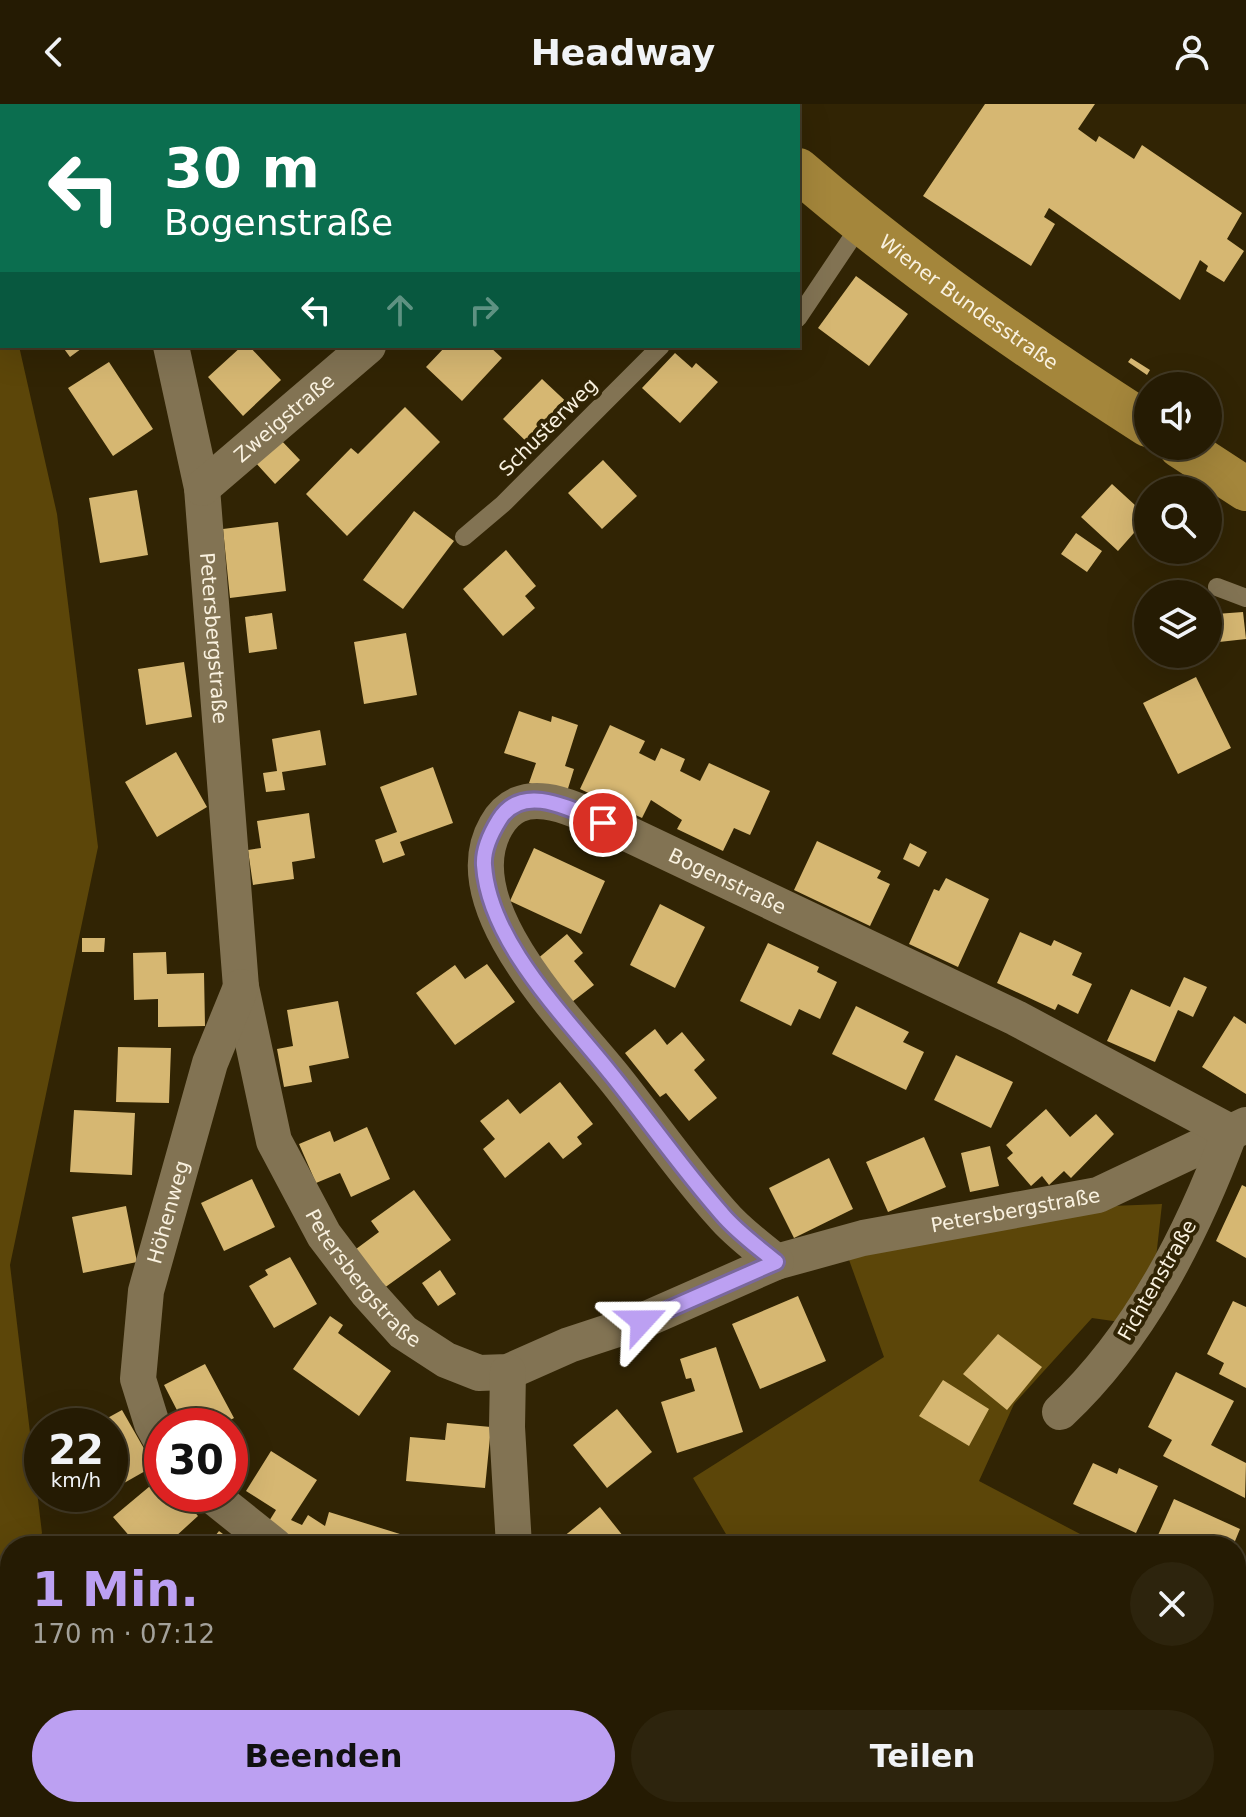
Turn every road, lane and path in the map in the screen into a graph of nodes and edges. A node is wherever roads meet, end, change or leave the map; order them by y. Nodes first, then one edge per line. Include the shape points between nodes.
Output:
1 (800, 172) edge
2 (861, 224) junction
3 (800, 315) edge
4 (171, 348) edge
5 (366, 348) edge
6 (659, 348) edge
7 (1134, 416) edge
8 (1201, 460) edge
9 (202, 488) junction
10 (1246, 489) edge
11 (464, 537) dead end
12 (1222, 589) edge
13 (1246, 598) edge
14 (241, 987) junction
15 (1238, 1128) edge
16 (776, 1262) junction
17 (508, 1372) junction
18 (147, 1408) edge
19 (1060, 1412) dead end
20 (232, 1512) edge
21 (262, 1536) edge
22 (513, 1536) edge

1 - 2 main road, Wiener Bundesstraße
2 - 3 lane
2 - 7 main road, Wiener Bundesstraße via 1011,336
4 - 9 street, Petersbergstraße
5 - 9 street, Zweigstraße
6 - 11 lane, Schusterweg
8 - 10 main road
9 - 14 street, Petersbergstraße
12 - 13 lane
14 - 17 street, Petersbergstraße via 274,1141 324,1235 403,1332 446,1360 479,1373
14 - 18 street, Höhenweg via 210,1063 146,1291 138,1379
15 - 16 street, Petersbergstraße via 1098,1195 863,1238
15 - 16 street, Bogenstraße via 624,832 560,805 535,799 514,803 489,837 484,864 494,904 535,983 723,1216
15 - 19 street, Fichtenstraße via 1130,1334
16 - 17 street, Petersbergstraße
17 - 22 street
20 - 21 street

